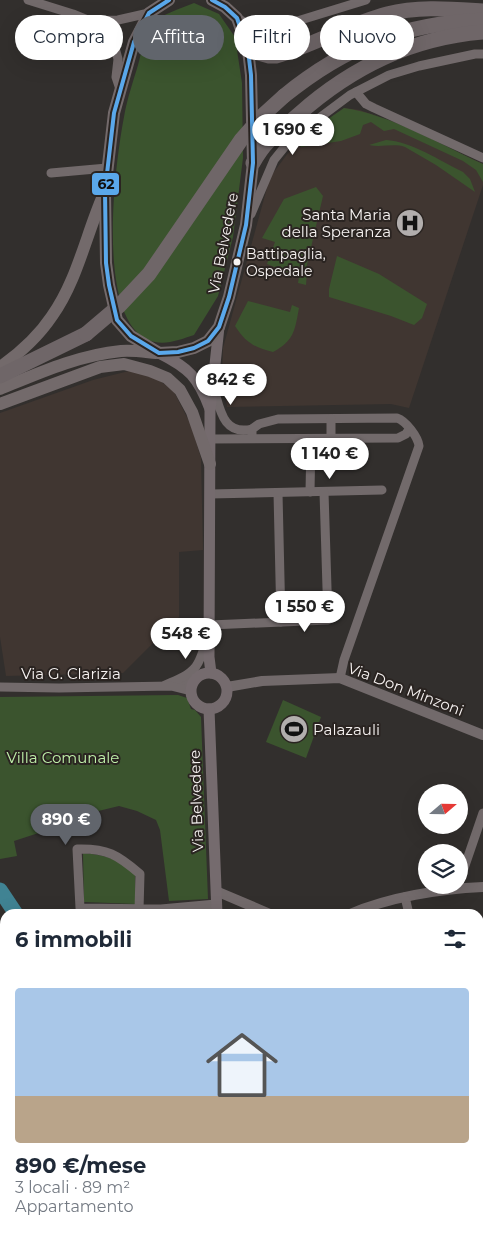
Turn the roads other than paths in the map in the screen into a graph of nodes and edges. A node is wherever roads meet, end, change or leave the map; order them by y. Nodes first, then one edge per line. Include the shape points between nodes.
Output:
1 (28, 0) edge
2 (169, 0) edge
3 (212, 0) edge
4 (366, 0) edge
5 (224, 3) edge
6 (483, 11) edge
7 (149, 13) junction
8 (75, 15) edge
9 (234, 15) edge
10 (310, 17) edge
11 (123, 19) edge
12 (483, 20) edge
13 (483, 32) edge
14 (310, 43) edge
15 (483, 54) edge
16 (118, 60) edge
17 (249, 60) edge
18 (120, 89) junction
19 (353, 94) junction
20 (483, 158) edge
21 (252, 164) junction
22 (107, 168) junction
23 (51, 173) dead end
24 (105, 191) junction
25 (246, 225) junction
26 (219, 327) junction
27 (159, 353) junction
28 (0, 367) edge
29 (0, 376) edge
30 (213, 385) junction
31 (0, 389) edge
32 (0, 404) edge
33 (210, 411) junction
34 (331, 419) junction
35 (409, 429) junction
36 (252, 434) junction
37 (311, 438) junction
38 (211, 439) junction
39 (331, 439) junction
40 (210, 464) junction
41 (382, 490) dead end
42 (310, 492) junction
43 (324, 492) junction
44 (278, 493) junction
45 (210, 494) junction
46 (281, 622) junction
47 (210, 631) junction
48 (211, 673) junction
49 (340, 678) junction
50 (196, 679) junction
51 (167, 686) junction
52 (0, 687) edge
53 (227, 687) junction
54 (191, 691) junction
55 (209, 709) junction
56 (483, 735) edge
57 (483, 813) edge
58 (468, 856) edge
59 (468, 885) edge
60 (483, 886) edge
61 (216, 892) junction
62 (418, 894) edge
63 (405, 897) junction
64 (95, 909) edge
65 (139, 909) edge
66 (217, 909) edge
67 (259, 909) edge
68 (360, 909) edge
69 (408, 909) edge

1 - 8 street
2 - 7 main road, Via Belvedere
3 - 5 main road, Via Belvedere
4 - 10 street
5 - 9 main road, Via Belvedere
6 - 14 highway via 440,9 399,12 374,18
7 - 11 street
7 - 18 main road, Via Belvedere via 134,42
12 - 29 highway, bridge via 435,24 404,31 365,44 324,66 284,96 241,140 149,274 120,306 86,334
13 - 21 highway via 415,45 350,74 267,142
15 - 19 street via 418,66 389,75
16 - 18 street via 116,77
17 - 21 main road, Via Belvedere
18 - 22 main road, Via Belvedere
19 - 20 street via 374,108
19 - 25 street via 291,139 274,160
21 - 25 main road, Via Belvedere
22 - 23 street
22 - 24 main road, Via Belvedere
24 - 27 main road, Via Belvedere via 108,285 117,320 132,336
24 - 28 main road via 67,292 52,317 25,349
25 - 26 main road, Via Belvedere
26 - 27 main road, Via Belvedere via 208,341 194,348
26 - 30 main road, Via Belvedere
27 - 31 main road via 123,351 96,355
27 - 33 main road, Via Belvedere via 192,374 202,388
30 - 33 main road, Via Belvedere
30 - 36 street via 226,423
32 - 40 main road via 100,367 124,364 150,371 167,378 180,390 192,412
33 - 38 main road, Via Belvedere
34 - 35 street via 397,418
34 - 36 street via 278,419 259,424
34 - 39 street
35 - 39 street via 398,438
35 - 49 street via 417,436 419,446
36 - 37 street
36 - 38 street
37 - 39 street
37 - 42 street
38 - 40 main road, Via Belvedere
40 - 45 main road, Via Belvedere
41 - 43 street
42 - 43 street
42 - 44 street
43 - 46 street via 328,620
44 - 45 street
44 - 46 street
45 - 47 main road, Via Belvedere
46 - 47 street
47 - 48 main road, Via Belvedere
47 - 51 street via 198,665
48 - 50 main road
48 - 53 main road via 221,678
49 - 53 street, Via Don Minzoni via 262,681
49 - 56 street, Via Don Minzoni
50 - 51 street, Via G. Clarizia
50 - 54 main road
51 - 52 street, Via G. Clarizia
51 - 54 street, Via G. Clarizia
53 - 55 main road via 223,703
54 - 55 main road via 194,701
55 - 61 main road, Via Belvedere
57 - 58 street
59 - 60 street
61 - 66 main road, Via Belvedere
61 - 67 street
62 - 63 street
63 - 68 street
63 - 69 street
64 - 65 street via 80,908 77,849 96,848 113,854 140,874

